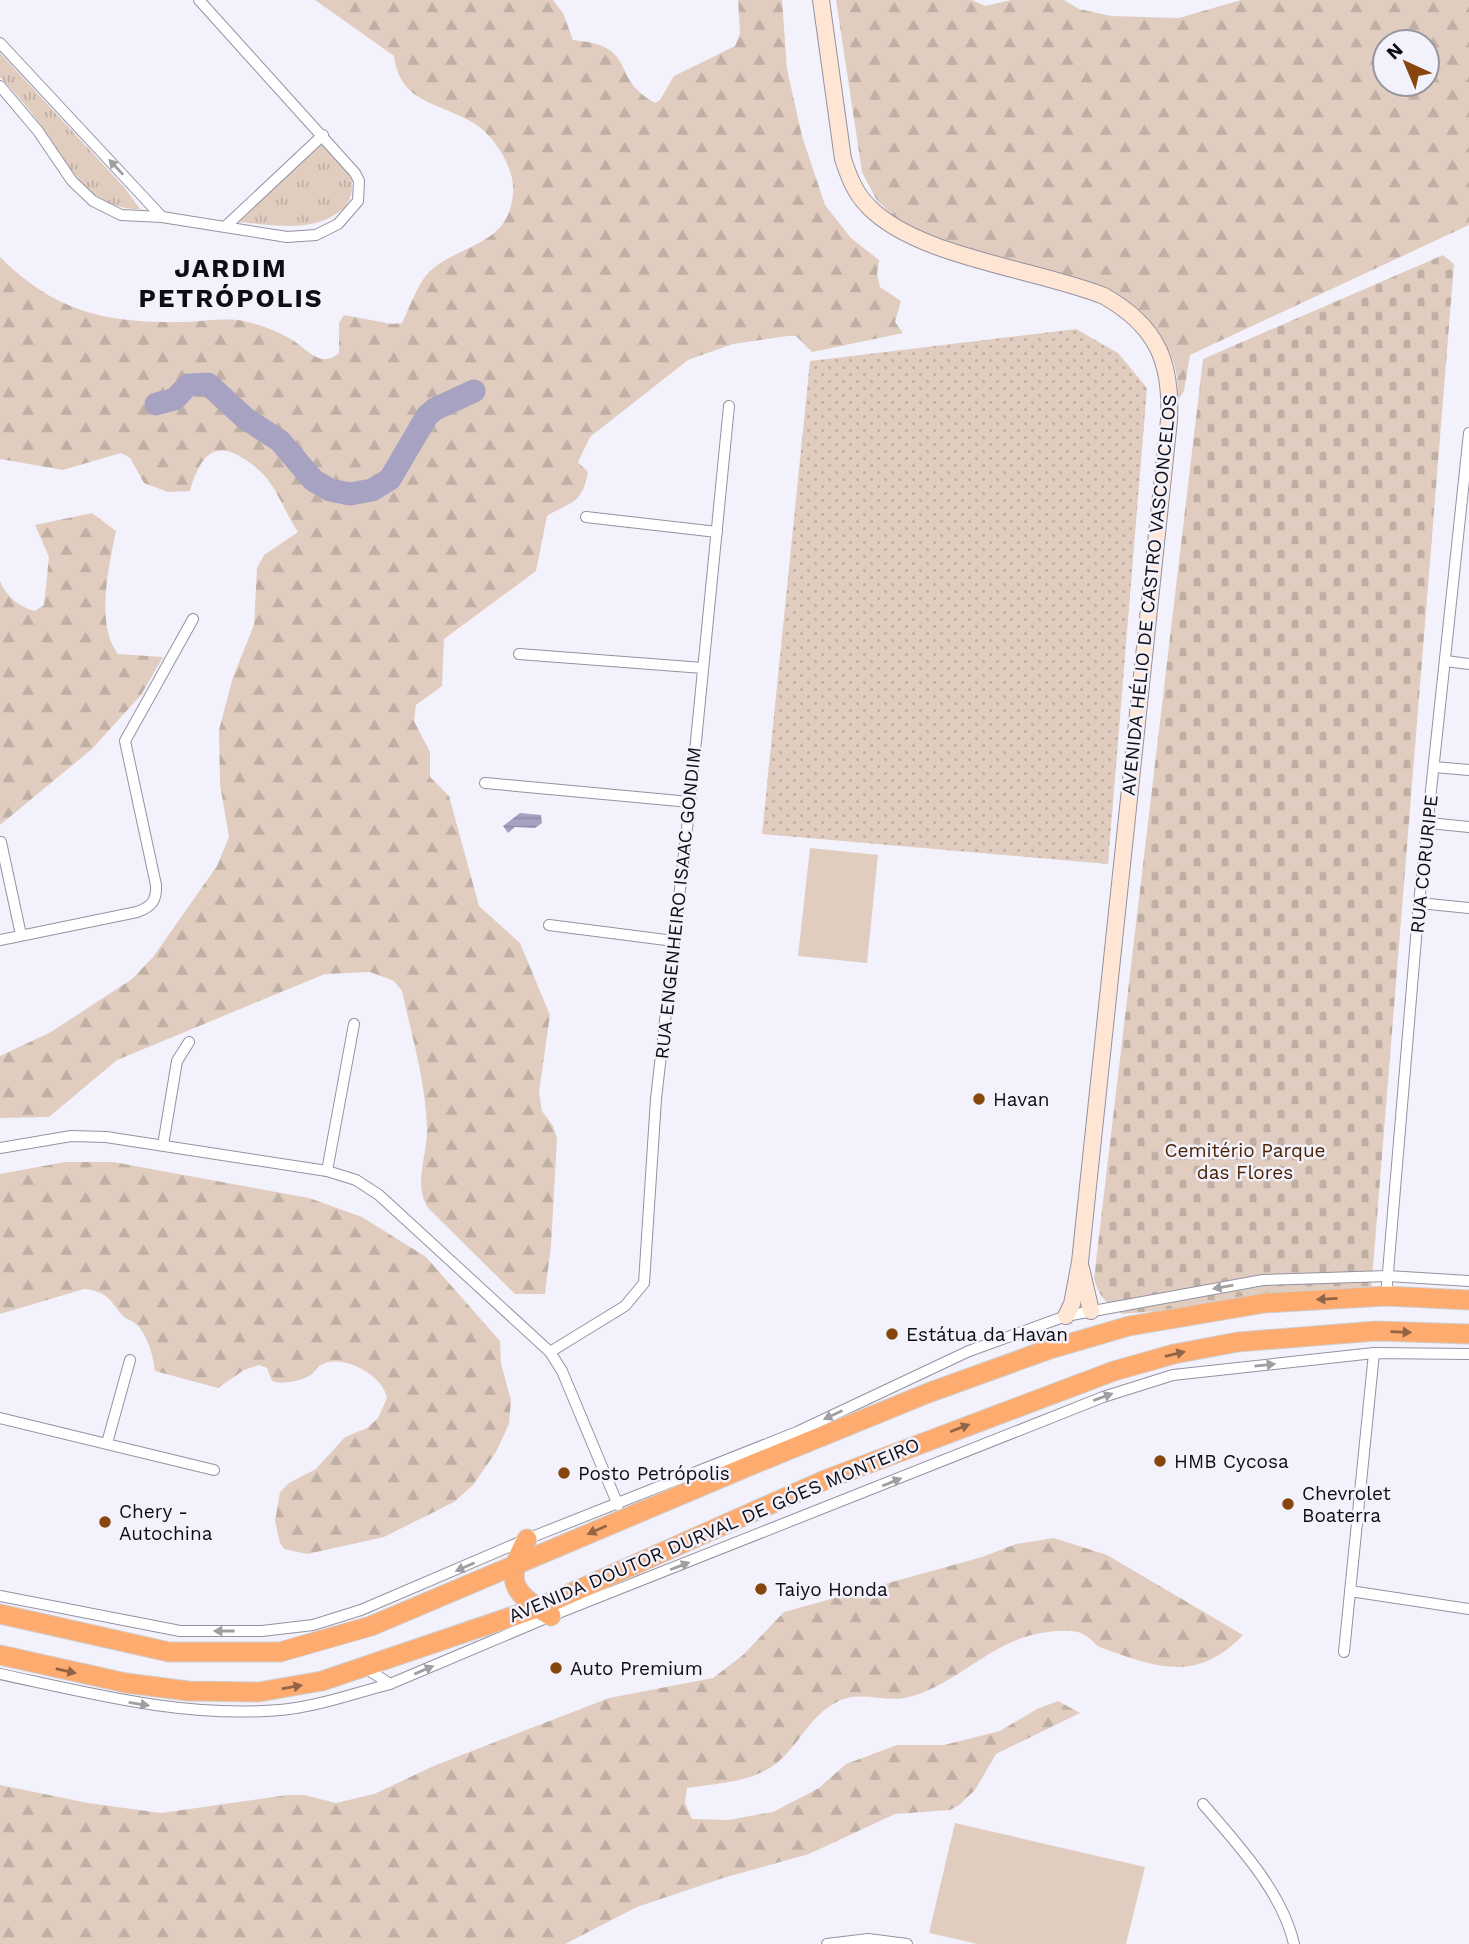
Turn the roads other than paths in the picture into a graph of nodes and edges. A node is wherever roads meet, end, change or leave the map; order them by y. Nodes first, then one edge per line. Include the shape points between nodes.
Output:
1 (199, 0) edge
2 (821, 0) edge
3 (0, 43) edge
4 (0, 86) edge
5 (323, 135) junction
6 (162, 217) junction
7 (226, 226) junction
8 (729, 406) dead end
9 (1469, 433) edge
10 (586, 517) dead end
11 (717, 532) junction
12 (193, 619) dead end
13 (519, 654) dead end
14 (1446, 661) junction
15 (1469, 664) edge
16 (703, 668) junction
17 (1434, 766) junction
18 (1469, 770) edge
19 (485, 783) dead end
20 (690, 802) junction
21 (1429, 823) junction
22 (1469, 827) edge
23 (1, 842) edge
24 (1419, 903) junction
25 (1469, 908) edge
26 (549, 926) dead end
27 (21, 935) junction
28 (0, 940) edge
29 (674, 941) junction
30 (354, 1024) dead end
31 (189, 1042) dead end
32 (163, 1145) junction
33 (0, 1148) edge
34 (327, 1171) junction
35 (1080, 1262) junction
36 (1469, 1281) edge
37 (1387, 1286) junction
38 (1469, 1300) edge
39 (1091, 1311) junction
40 (1066, 1316) junction
41 (1469, 1334) edge
42 (550, 1352) junction
43 (1374, 1353) junction
44 (1469, 1353) edge
45 (130, 1360) dead end
46 (0, 1418) edge
47 (805, 1436) junction
48 (107, 1443) junction
49 (214, 1470) dead end
50 (618, 1504) junction
51 (527, 1539) junction
52 (512, 1567) junction
53 (1350, 1591) junction
54 (0, 1596) edge
55 (1469, 1609) edge
56 (544, 1612) junction
57 (0, 1614) edge
58 (1344, 1652) dead end
59 (0, 1655) edge
60 (364, 1667) junction
61 (0, 1674) edge
62 (390, 1684) junction
63 (1203, 1804) dead end
64 (827, 1944) edge
65 (907, 1944) edge
66 (1294, 1944) edge

1 - 5 street
2 - 35 street, AVENIDA HÉLIO DE CASTRO VASCONCELOS via 843,159 850,180 868,206 922,242 1083,288 1118,304 1158,346 1169,373 1169,421
6 -> 3 street
4 - 6 street via 64,171 93,201 121,215
5 - 7 street
5 - 7 street via 359,181 358,201 349,215 325,232 305,237
6 - 7 street
8 - 11 street, RUA ENGENHEIRO ISAAC GONDIM
9 - 14 street, RUA CORURIPE
10 - 11 street
11 - 16 street, RUA ENGENHEIRO ISAAC GONDIM
12 - 27 street via 125,741 156,885 151,905
13 - 16 street
14 - 15 street
14 - 17 street, RUA CORURIPE
16 - 20 street, RUA ENGENHEIRO ISAAC GONDIM
17 - 18 street
17 - 21 street, RUA CORURIPE
19 - 20 street
20 - 29 street, RUA ENGENHEIRO ISAAC GONDIM
21 - 22 street
21 - 24 street, RUA CORURIPE
23 - 27 street
24 - 25 street
24 - 37 street, RUA CORURIPE
26 - 29 street
27 - 28 street
29 - 42 street, RUA ENGENHEIRO ISAAC GONDIM via 656,1100 644,1283 625,1306
30 - 34 street
31 - 32 street via 177,1061
32 - 33 street via 71,1136
32 - 34 street
34 - 42 street via 379,1195
35 - 39 street, AVENIDA HÉLIO DE CASTRO VASCONCELOS
35 - 40 street, AVENIDA HÉLIO DE CASTRO VASCONCELOS
36 - 37 street
37 - 38 highway
37 -> 39 street via 1264,1280
37 -> 47 highway via 1129,1326
39 - 40 street
40 -> 47 street via 969,1351
56 -> 41 highway, AVENIDA DOUTOR DURVAL DE GÓES MONTEIRO via 825,1480 1138,1364 1238,1342 1332,1333
42 - 50 street
43 - 44 street
43 - 53 street
56 -> 43 street via 1103,1397 1172,1375
45 - 48 street
46 - 48 street
47 - 50 street
47 -> 52 highway
48 - 49 street
50 - 51 street
51 - 52 highway
51 -> 54 street via 361,1610 313,1625 262,1631 180,1631
52 - 56 highway via 515,1586
52 - 57 highway via 371,1626 280,1652 170,1652
53 - 55 street
53 - 58 street
56 - 60 highway, AVENIDA DOUTOR DURVAL DE GÓES MONTEIRO
62 -> 56 street
59 -> 60 highway, AVENIDA DOUTOR DURVAL DE GÓES MONTEIRO via 127,1683 224,1693 300,1686
60 - 62 street
61 -> 62 street via 91,1695 214,1713 283,1710
63 - 66 street via 1261,1876
64 - 65 street via 868,1939

